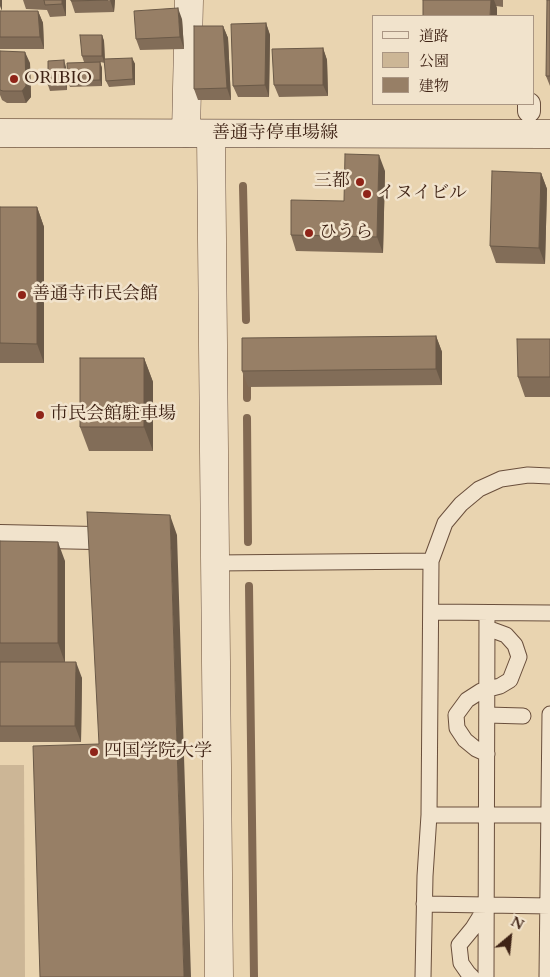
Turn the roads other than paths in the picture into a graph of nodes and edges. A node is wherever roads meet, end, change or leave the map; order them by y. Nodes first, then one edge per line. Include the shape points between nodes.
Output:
1 (189, 0) edge
2 (0, 133) edge
3 (198, 134) junction
4 (550, 134) edge
5 (550, 476) edge
6 (0, 536) edge
7 (94, 538) edge
8 (431, 561) junction
9 (215, 563) junction
10 (431, 612) junction
11 (487, 613) junction
12 (550, 613) edge
13 (487, 628) junction
14 (487, 690) junction
15 (550, 714) edge
16 (487, 715) junction
17 (523, 716) dead end
18 (487, 754) junction
19 (429, 815) junction
20 (486, 815) junction
21 (550, 815) edge
22 (424, 904) junction
23 (486, 905) junction
24 (549, 906) edge
25 (219, 977) edge
26 (423, 977) edge
27 (472, 977) edge
28 (486, 977) edge
29 (547, 977) edge

1 - 3 street
2 - 3 street, 善通寺停車場線
3 - 4 street, 善通寺停車場線
3 - 9 street
5 - 8 lane via 501,479 479,489 445,524
6 - 7 street
8 - 9 lane
8 - 10 lane
9 - 25 street
10 - 11 lane
10 - 19 lane
11 - 12 lane
11 - 13 lane
13 - 14 lane
13 - 14 lane via 506,635 516,645 519,657 510,680
14 - 16 lane
14 - 18 lane via 467,700 456,715 457,728 466,740
15 - 21 lane
16 - 17 lane
16 - 18 lane
18 - 20 lane
19 - 20 lane
19 - 22 lane
20 - 21 lane
20 - 23 lane
21 - 24 lane
22 - 23 lane
22 - 26 lane
23 - 24 lane
23 - 27 lane via 460,945 462,963
23 - 28 lane
24 - 29 lane

